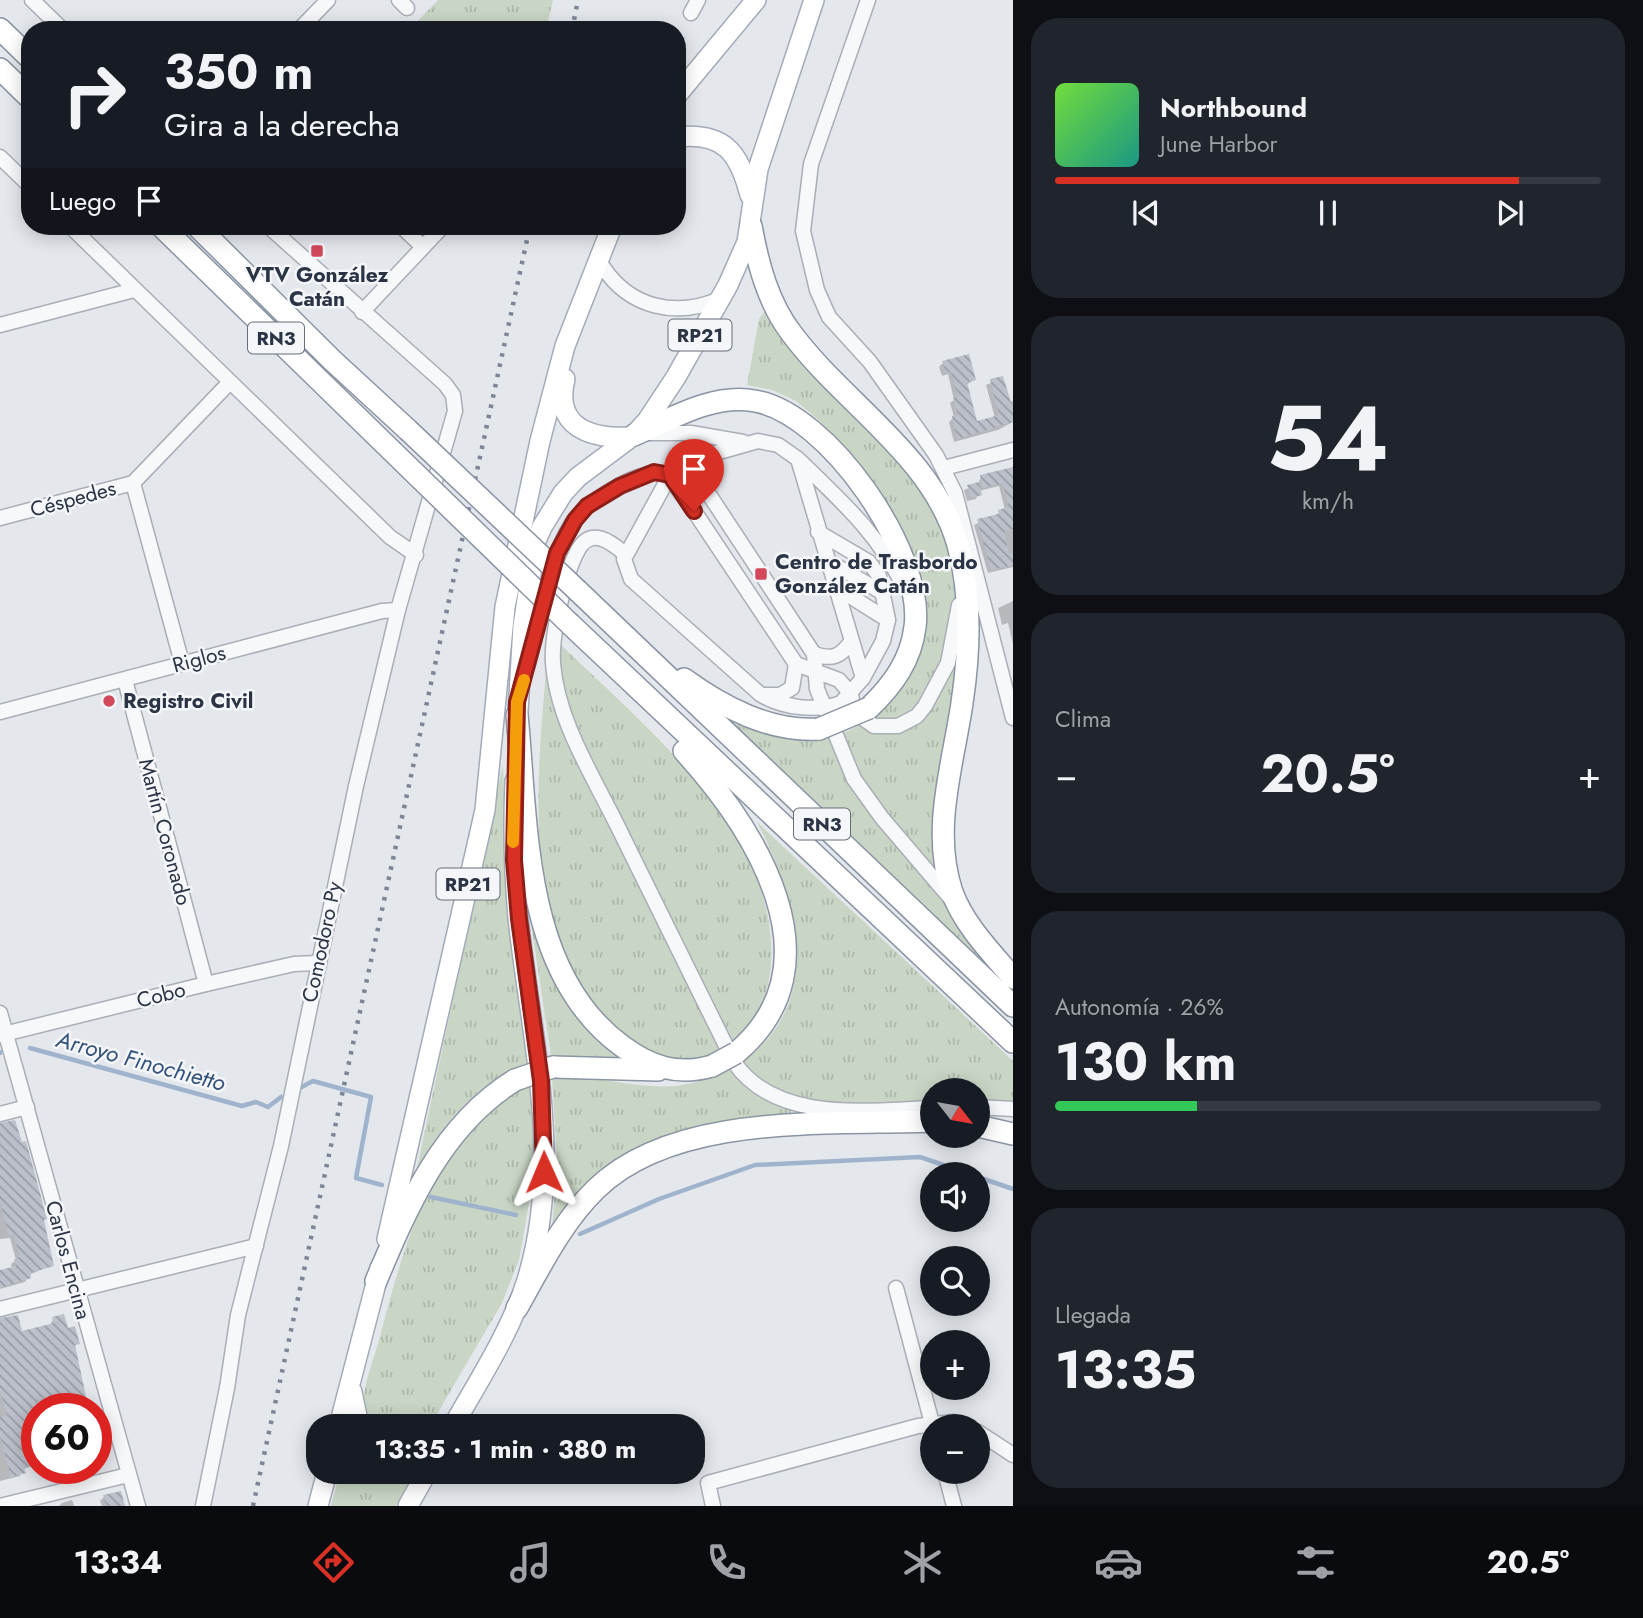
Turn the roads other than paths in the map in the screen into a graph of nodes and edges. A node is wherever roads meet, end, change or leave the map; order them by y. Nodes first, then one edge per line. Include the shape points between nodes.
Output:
1 (32, 0) edge
2 (328, 0) edge
3 (698, 0) edge
4 (756, 0) edge
5 (814, 0) edge
6 (868, 0) edge
7 (691, 13) dead end
8 (54, 21) edge
9 (308, 21) edge
10 (0, 29) edge
11 (21, 49) edge
12 (0, 69) edge
13 (686, 84) edge
14 (21, 89) edge
15 (686, 136) edge
16 (0, 157) edge
17 (21, 177) edge
18 (751, 200) junction
19 (751, 226) junction
20 (79, 235) edge
21 (170, 235) edge
22 (206, 235) edge
23 (278, 235) edge
24 (410, 235) edge
25 (434, 235) edge
26 (609, 235) edge
27 (610, 235) edge
28 (423, 247) junction
29 (603, 267) junction
30 (134, 290) junction
31 (720, 299) junction
32 (362, 312) junction
33 (0, 325) edge
34 (229, 383) junction
35 (632, 436) junction
36 (744, 442) junction
37 (1013, 450) edge
38 (798, 459) junction
39 (687, 461) junction
40 (944, 468) junction
41 (670, 475) junction
42 (133, 482) junction
43 (0, 518) edge
44 (818, 532) junction
45 (958, 544) junction
46 (625, 554) junction
47 (416, 555) junction
48 (827, 559) junction
49 (834, 586) junction
50 (883, 593) junction
51 (398, 610) junction
52 (888, 620) junction
53 (916, 625) junction
54 (631, 642) junction
55 (851, 642) junction
56 (814, 654) junction
57 (182, 663) junction
58 (796, 664) junction
59 (816, 673) junction
60 (863, 678) junction
61 (125, 680) junction
62 (633, 686) junction
63 (760, 694) junction
64 (852, 694) junction
65 (824, 705) junction
66 (517, 709) junction
67 (0, 712) edge
68 (1013, 718) edge
69 (962, 912) junction
70 (317, 963) junction
71 (1013, 978) edge
72 (206, 984) junction
73 (1013, 1006) edge
74 (0, 1013) edge
75 (3, 1034) edge
76 (1013, 1042) edge
77 (667, 1070) junction
78 (27, 1107) junction
79 (920, 1108) edge
80 (990, 1108) edge
81 (1013, 1109) edge
82 (0, 1114) edge
83 (920, 1122) edge
84 (990, 1129) edge
85 (1013, 1134) edge
86 (256, 1247) junction
87 (376, 1281) junction
88 (896, 1288) dead end
89 (75, 1289) junction
90 (517, 1308) junction
91 (0, 1309) edge
92 (354, 1370) junction
93 (342, 1414) edge
94 (356, 1414) edge
95 (459, 1414) edge
96 (929, 1414) edge
97 (920, 1428) edge
98 (990, 1441) edge
99 (1013, 1455) edge
100 (128, 1475) junction
101 (324, 1484) edge
102 (420, 1484) edge
103 (948, 1484) edge
104 (0, 1506) edge
105 (138, 1506) edge
106 (203, 1506) edge
107 (318, 1506) edge
108 (408, 1506) edge
109 (713, 1506) edge
110 (954, 1506) edge

1 - 8 street
2 - 9 street
3 - 7 street
4 - 13 main road
5 - 18 main road, RP21
6 - 40 street via 811,164 803,231 817,290 829,317 870,362
10 - 11 highway
12 - 14 highway
15 - 18 main road via 723,144 741,165
16 - 17 street
18 - 19 main road, RP21
19 - 31 main road, RP21 via 743,254
19 - 45 highway via 766,285 791,333 908,458 939,502
20 - 30 street
21 - 62 highway, RN3, bridge
22 - 54 highway, RN3, bridge
23 - 32 street
24 - 28 street
25 - 28 street
26 - 87 main road, RP21 via 565,346 540,441 505,607 485,810
27 - 29 main road
28 - 32 street
29 - 31 street via 630,296 657,307 684,309
29 - 35 main road via 572,350 562,399 566,416 580,429 603,436
30 - 33 street
30 - 34 street
31 - 35 main road, RP21 via 676,377
32 - 47 street, Comodoro Py via 453,396 455,411
34 - 42 street, Céspedes
34 - 47 street via 390,537
35 - 36 street via 691,433
35 - 53 highway via 699,406 739,399 771,404 788,413 839,457 883,516 909,574
35 - 66 main road, RP21 via 563,493 536,541
36 - 38 street via 778,445
36 - 39 street
37 - 40 street
38 - 44 street
38 - 53 street via 867,526 890,557
39 - 41 street
39 - 56 street
40 - 68 street via 955,493
41 - 46 street
41 - 58 street
41 - 66 street via 654,472 620,486 587,506 575,520 557,553
42 - 43 street, Céspedes
42 - 57 street
44 - 48 street
44 - 50 street via 870,562
45 - 64 street via 956,634 945,671 925,706 908,723 881,728 860,717
45 - 69 highway via 969,629 943,834 948,873
46 - 63 street via 624,565 631,579
46 - 79 street via 594,537 575,554 554,645 555,678 576,740 734,1062 756,1085 799,1104 849,1110
47 - 51 street, Comodoro Py
48 - 49 street
48 - 50 street
49 - 52 street
49 - 55 street
50 - 52 street
51 - 57 street, Riglos
51 - 70 street, Comodoro Py
52 - 60 street via 883,641
53 - 54 highway, bridge via 902,669 869,708 819,729 790,729 740,713
54 - 73 highway, RN3
55 - 56 street via 841,655
55 - 60 street
56 - 59 street
57 - 61 street, Riglos
58 - 59 street
58 - 63 street via 792,688 780,695
59 - 64 street via 831,675
59 - 65 street
60 - 64 street
61 - 67 street, Riglos
61 - 72 street, Martín Coronado
62 - 76 highway, RN3
62 - 77 highway, bridge via 743,823 781,915 785,963 764,1024 736,1053 712,1066
63 - 65 street via 806,708
64 - 65 street via 841,703
65 - 69 street via 848,768 862,791
66 - 77 highway via 538,899 560,969 598,1025 631,1053
66 - 90 main road, RP21 via 514,860 541,1081 544,1172 539,1230
69 - 71 highway
70 - 72 street, Cobo
70 - 86 street, Comodoro Py
72 - 75 street, Cobo
74 - 75 street, Carlos Encina
75 - 78 street, Carlos Encina
77 - 87 highway, bridge via 553,1067 515,1080 481,1104 447,1142 408,1208
78 - 82 street
78 - 89 street, Carlos Encina
80 - 81 street
83 - 90 highway via 757,1129 706,1136 656,1151 615,1172 579,1207
84 - 85 highway
86 - 89 street
86 - 106 street, Comodoro Py via 237,1315
87 - 92 main road, RP21
88 - 96 street
89 - 91 street
89 - 100 street, Carlos Encina
90 - 95 main road, RP21
92 - 93 main road, RP21
92 - 94 main road
97 - 109 street via 708,1483
98 - 99 street
100 - 104 street
100 - 105 street, Carlos Encina
101 - 107 main road
102 - 108 main road
103 - 110 street

